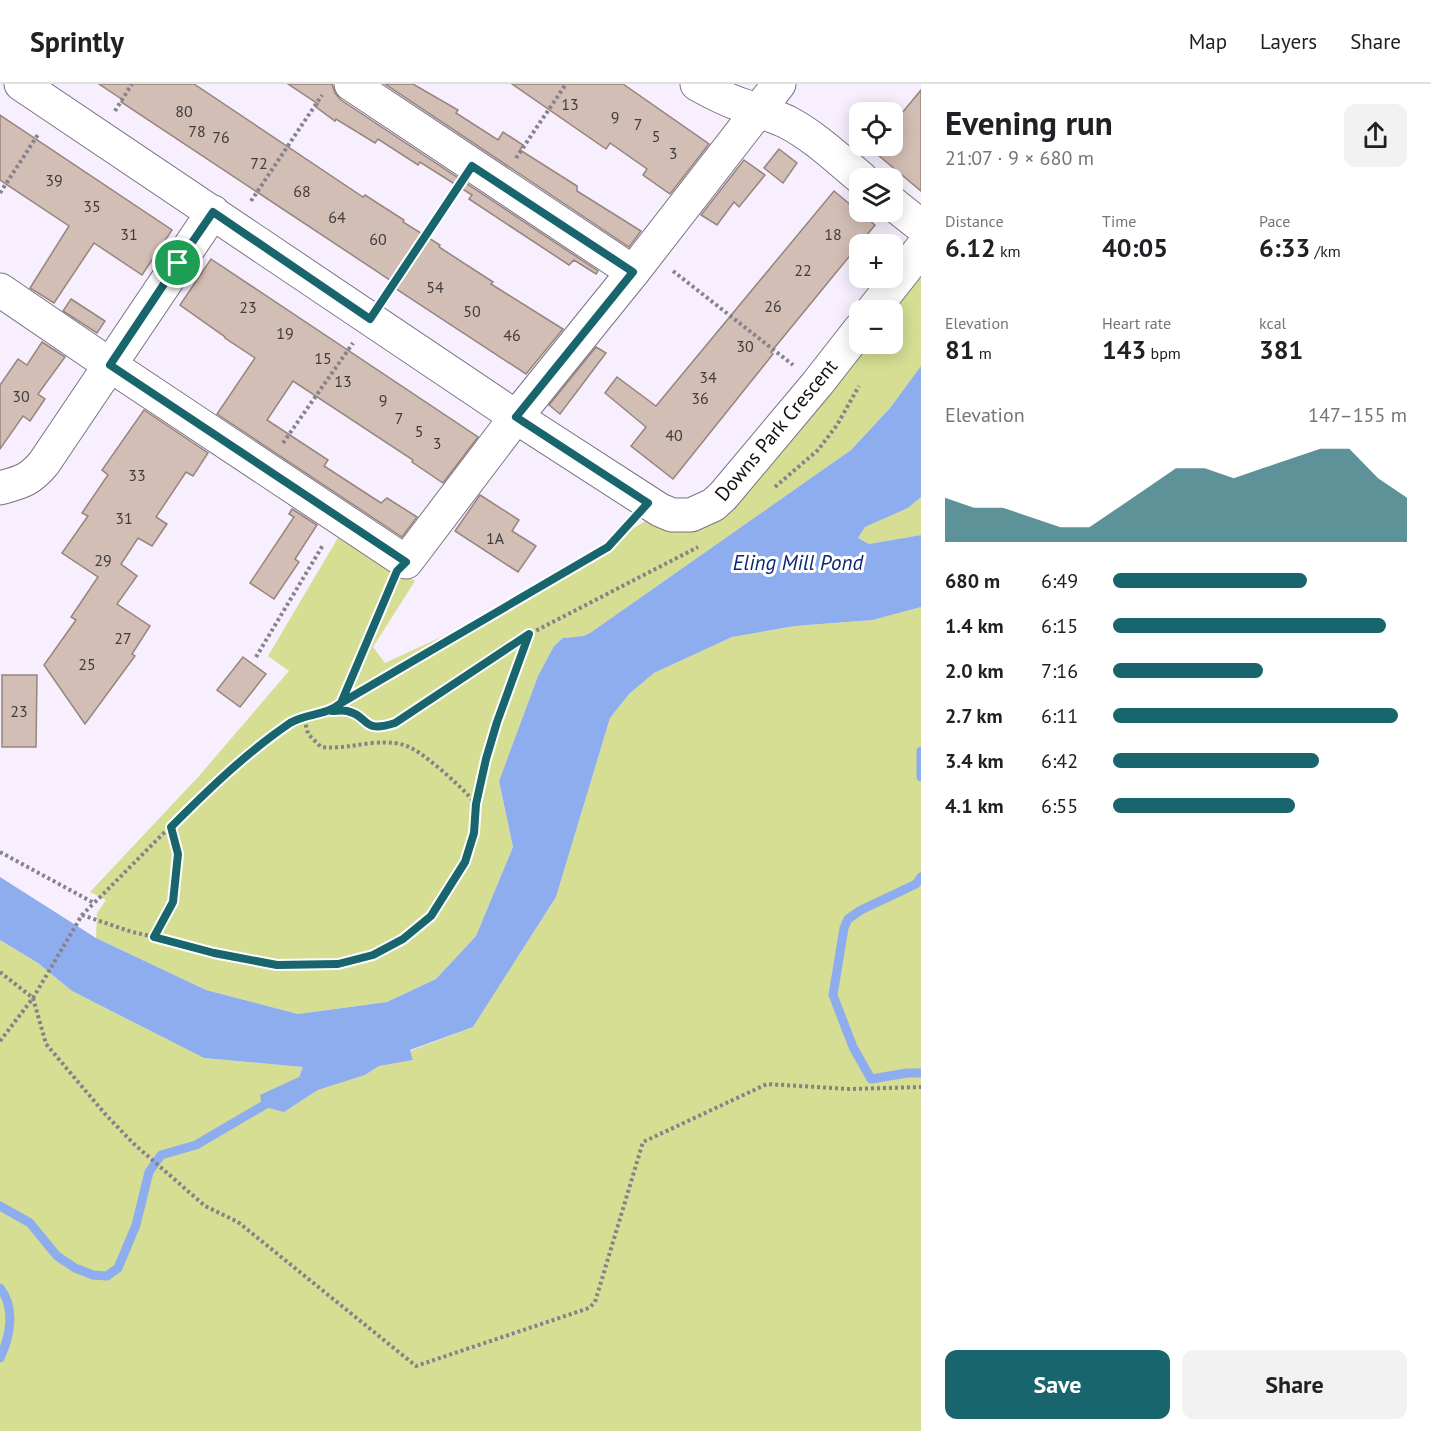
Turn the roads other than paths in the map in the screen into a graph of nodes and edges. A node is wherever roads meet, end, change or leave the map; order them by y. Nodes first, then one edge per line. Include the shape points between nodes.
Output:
1 (21, 84) edge
2 (697, 84) edge
3 (779, 84) edge
4 (337, 89) edge
5 (760, 110) junction
6 (849, 169) edge
7 (903, 212) edge
8 (223, 219) junction
9 (921, 226) edge
10 (921, 249) edge
11 (641, 262) junction
12 (0, 290) edge
13 (881, 300) edge
14 (849, 343) edge
15 (110, 365) junction
16 (516, 417) junction
17 (0, 488) edge

1 - 8 street, Downs Park Crescent
2 - 5 street
3 - 5 street
4 - 11 street
5 - 6 street via 804,133
5 - 11 street
7 - 9 street
8 - 15 street
8 - 16 street, Downs Park Crescent
10 - 13 street
11 - 16 street
12 - 15 street
14 - 16 street, Downs Park Crescent via 723,496 699,513 672,515 648,503
15 - 16 street via 406,562
15 - 17 street via 33,476

